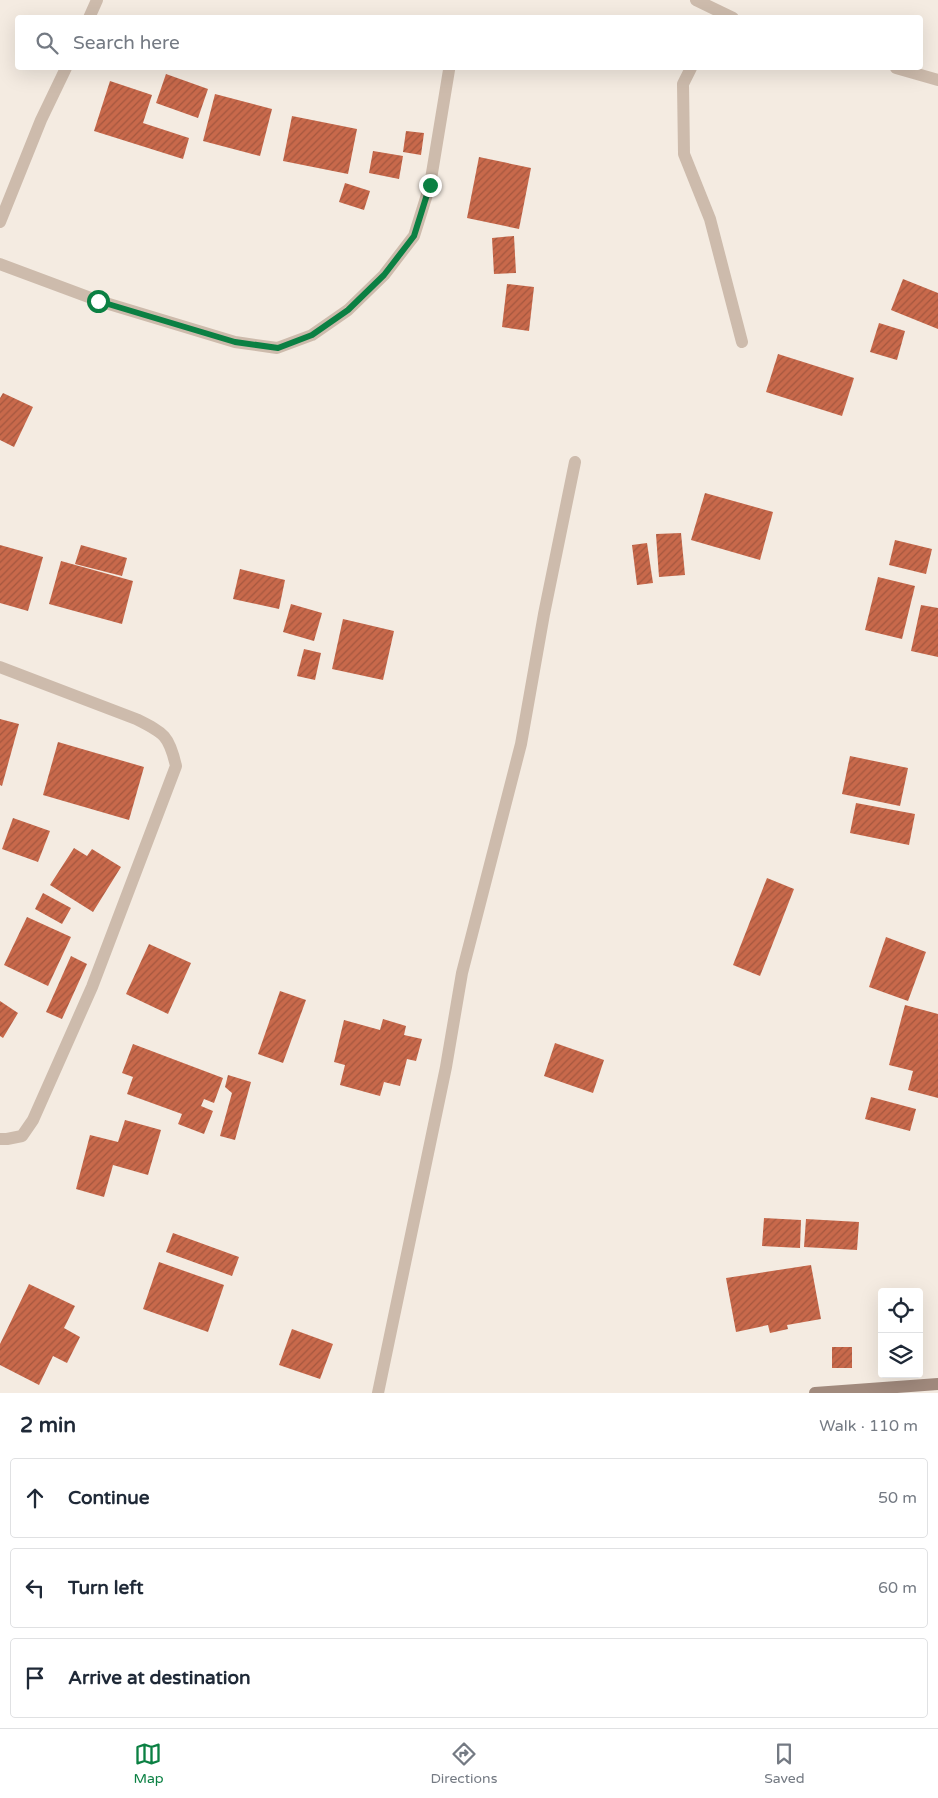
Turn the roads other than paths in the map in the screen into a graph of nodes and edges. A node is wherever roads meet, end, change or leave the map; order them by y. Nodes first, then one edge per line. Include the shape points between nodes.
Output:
1 (98, 0) edge
2 (696, 0) edge
3 (90, 15) edge
4 (727, 15) edge
5 (65, 70) edge
6 (449, 70) dead end
7 (690, 70) edge
8 (903, 70) edge
9 (938, 80) edge
10 (0, 222) edge
11 (0, 264) edge
12 (742, 342) dead end
13 (575, 462) dead end
14 (0, 667) edge
15 (0, 1139) edge
16 (938, 1384) edge
17 (378, 1393) edge
18 (815, 1393) edge

1 - 3 street
2 - 4 street
5 - 10 street
6 - 11 street via 430,185 414,236 384,275 348,310 312,335 278,348 235,342 98,301
7 - 12 street via 683,84 684,154 710,220
8 - 9 street
13 - 17 street via 521,744 462,973 446,1067
14 - 15 street via 157,730 171,744 176,766 92,987 33,1120 22,1136
16 - 18 main road

